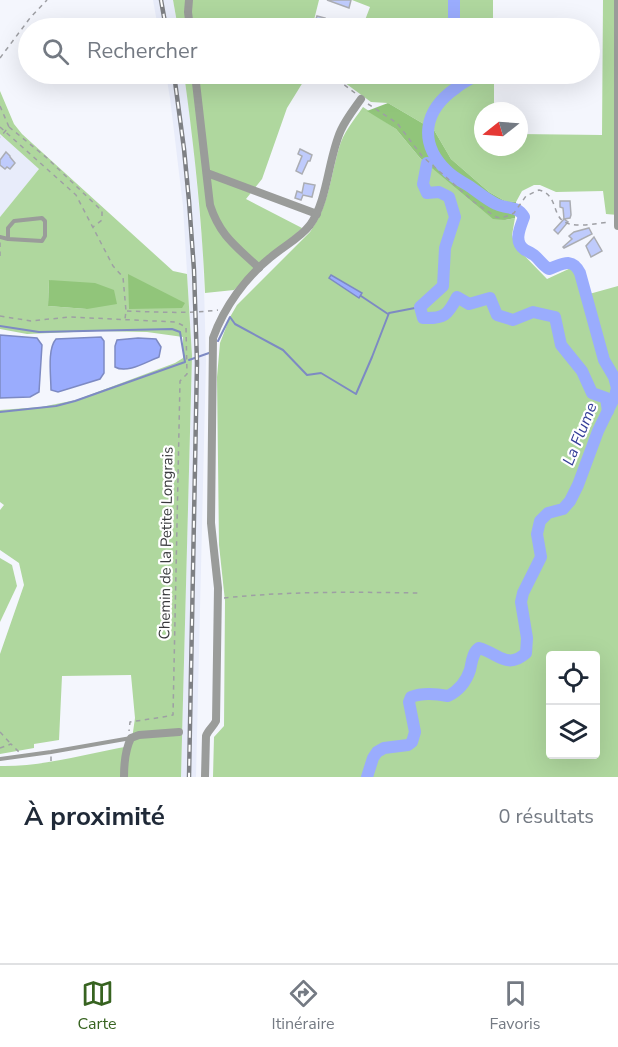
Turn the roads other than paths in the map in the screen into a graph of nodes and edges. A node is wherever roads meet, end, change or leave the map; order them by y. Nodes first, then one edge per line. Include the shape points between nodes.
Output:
1 (189, 0) edge
2 (618, 0) edge
3 (189, 18) edge
4 (196, 84) edge
5 (361, 99) road end
6 (207, 173) junction
7 (317, 214) junction
8 (618, 223) edge
9 (0, 237) edge
10 (8, 239) junction
11 (259, 268) junction
12 (179, 732) dead end
13 (130, 738) junction
14 (0, 759) edge
15 (124, 777) edge
16 (205, 777) edge

1 - 3 street
2 - 8 street
4 - 6 street
5 - 7 street via 340,130
6 - 7 street
6 - 11 street via 215,221
7 - 11 street via 298,237
9 - 10 lane
10 - 10 lane via 42,241 45,221 14,221 8,228
11 - 16 street via 227,310 213,338 211,524 218,588 216,721 206,736
12 - 13 street
13 - 14 lane
13 - 15 street

